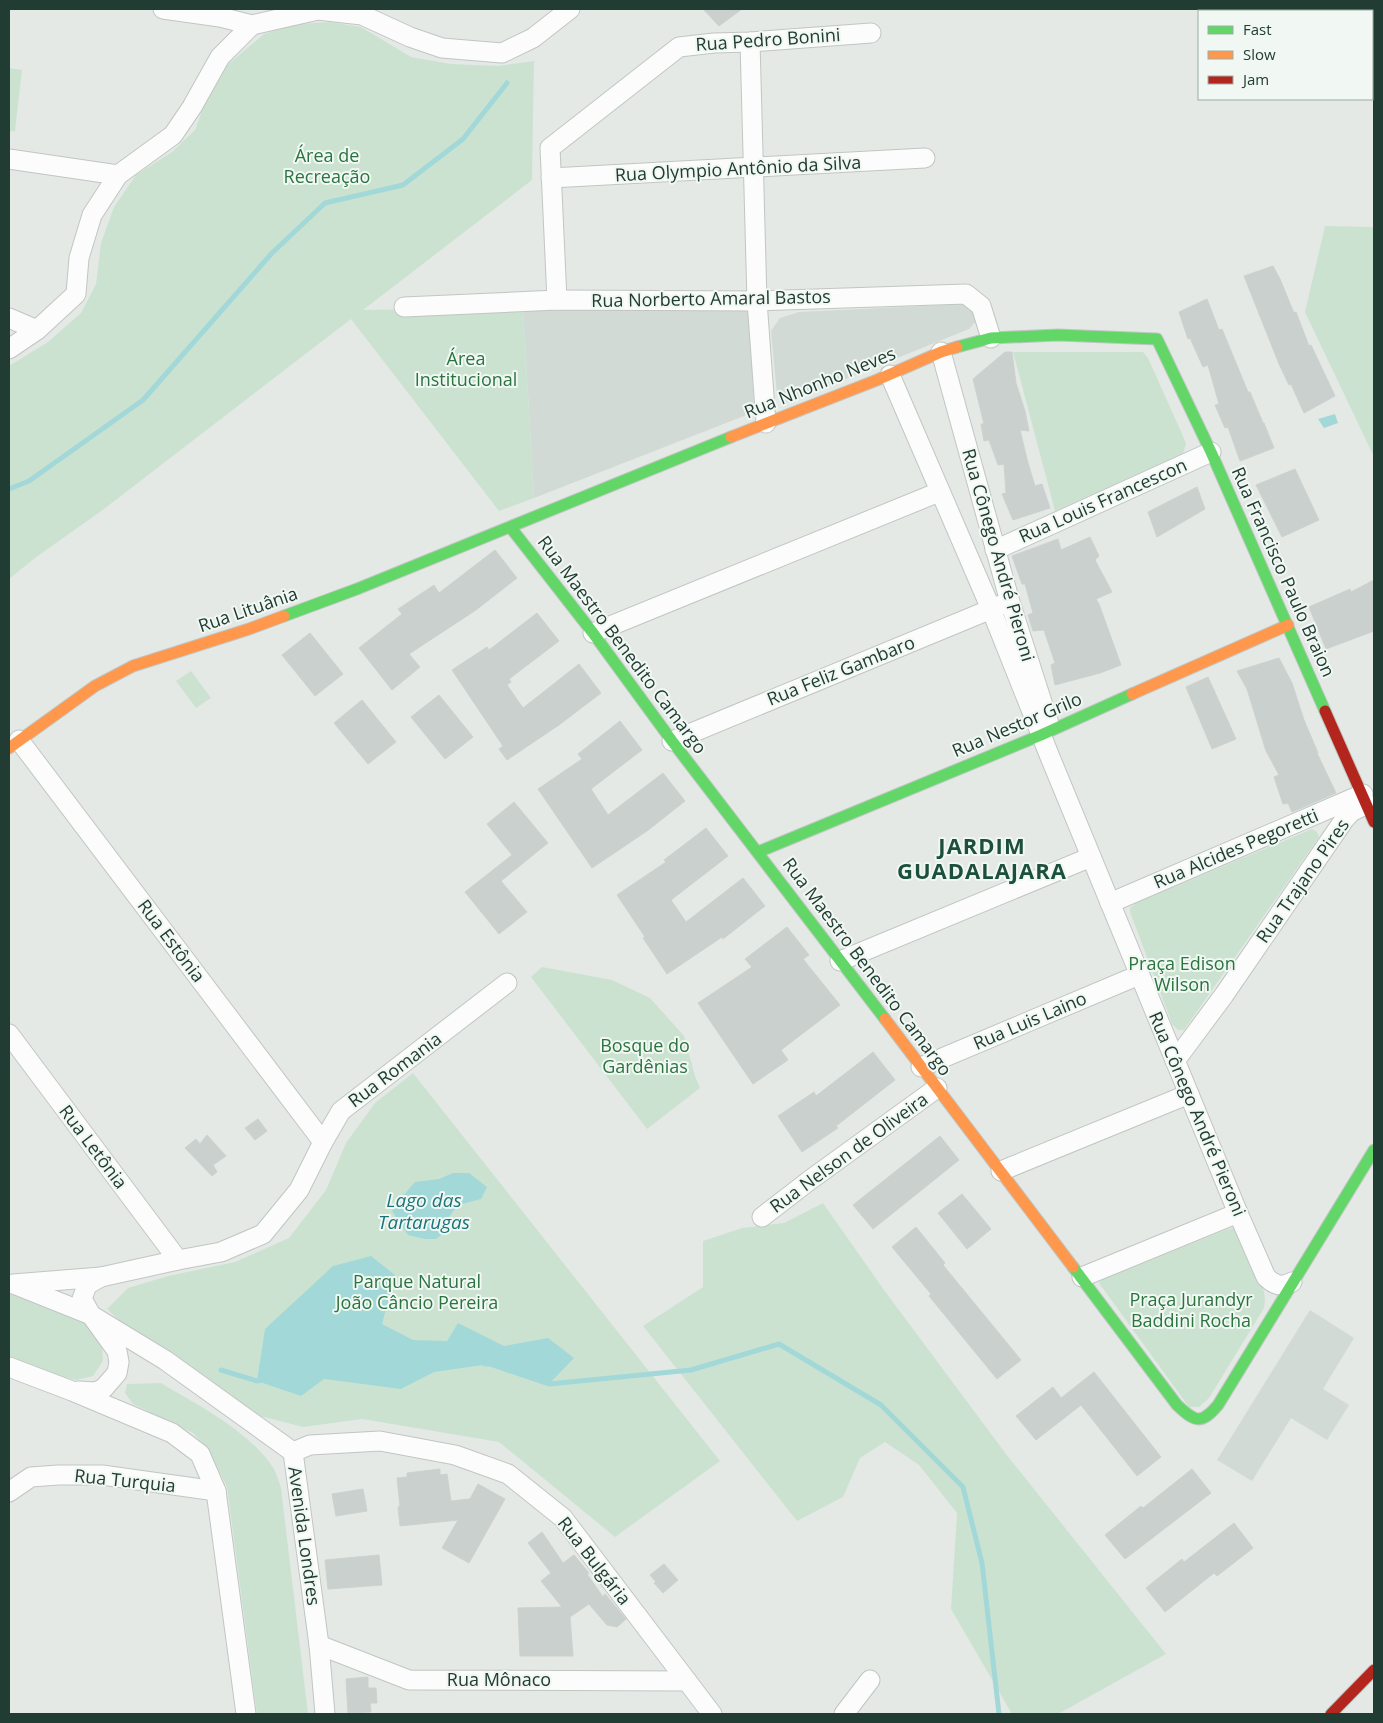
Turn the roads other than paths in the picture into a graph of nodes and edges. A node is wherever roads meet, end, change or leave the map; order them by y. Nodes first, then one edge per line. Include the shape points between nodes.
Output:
1 (163, 9) edge
2 (570, 9) edge
3 (252, 25) junction
4 (871, 33) dead end
5 (750, 42) junction
6 (925, 158) dead end
7 (9, 159) edge
8 (752, 168) junction
9 (118, 175) junction
10 (551, 178) junction
11 (557, 300) junction
12 (757, 301) junction
13 (404, 306) dead end
14 (9, 318) edge
15 (37, 330) junction
16 (991, 338) junction
17 (1157, 339) joint
18 (9, 349) edge
19 (941, 352) junction
20 (890, 375) junction
21 (766, 423) junction
22 (1211, 452) junction
23 (939, 492) junction
24 (511, 528) junction
25 (995, 550) junction
26 (1010, 602) junction
27 (990, 609) junction
28 (1288, 625) junction
29 (593, 633) junction
30 (1046, 733) junction
31 (672, 740) junction
32 (14, 744) edge
33 (1368, 807) edge
34 (758, 852) junction
35 (1091, 857) junction
36 (1110, 903) junction
37 (840, 961) junction
38 (1140, 975) junction
39 (508, 983) dead end
40 (9, 1034) edge
41 (1175, 1061) junction
42 (921, 1067) junction
43 (937, 1088) junction
44 (1189, 1094) junction
45 (323, 1142) junction
46 (1374, 1150) edge
47 (1001, 1170) junction
48 (1238, 1212) junction
49 (762, 1217) dead end
50 (178, 1260) junction
51 (101, 1277) junction
52 (1082, 1277) junction
53 (1292, 1282) junction
54 (11, 1283) edge
55 (91, 1315) junction
56 (9, 1367) edge
57 (72, 1391) junction
58 (293, 1452) junction
59 (216, 1491) junction
60 (9, 1492) edge
61 (319, 1645) junction
62 (1374, 1670) edge
63 (870, 1680) dead end
64 (687, 1681) junction
65 (246, 1714) edge
66 (325, 1714) edge
67 (712, 1714) edge
68 (844, 1714) edge
69 (1331, 1714) edge

1 - 3 street
2 - 3 street via 533,38 502,53 442,48 362,15 318,10
3 - 9 street via 220,56 173,136
4 - 5 street, Rua Pedro Bonini
5 - 8 street
5 - 10 street, Rua Pedro Bonini via 680,47 550,148
6 - 8 street, Rua Olympio Antônio da Silva
7 - 9 street
8 - 10 street, Rua Olympio Antônio da Silva
8 - 12 street
9 - 15 street via 92,215 79,258 76,294
10 - 11 street
11 - 12 street, Rua Norberto Amaral Bastos
11 - 13 street, Rua Norberto Amaral Bastos
12 - 16 street, Rua Norberto Amaral Bastos via 966,294 981,306
12 - 21 street
14 - 15 street
15 - 18 street
16 - 17 street, Rua Nhonho Neves via 1058,335
16 - 19 street, Rua Nhonho Neves
17 - 22 street, Rua Francisco Paulo Braion
19 - 20 street, Rua Nhonho Neves
19 - 25 street, Rua Cônego André Pieroni
20 - 21 street, Rua Nhonho Neves
20 - 23 street, Rua Cônego André Pieroni
21 - 24 street, Rua Nhonho Neves
22 - 25 street, Rua Louis Francescon
22 - 28 street, Rua Francisco Paulo Braion
23 - 27 street, Rua Cônego André Pieroni
23 - 29 street
24 - 29 street, Rua Maestro Benedito Camargo
24 - 32 street, Rua Lituânia via 318,604 133,666 95,686
25 - 26 street, Rua Cônego André Pieroni
26 - 27 street, Rua Feliz Gambaro
26 - 30 street, Rua Cônego André Pieroni
27 - 30 street, Rua Cônego André Pieroni
27 - 31 street, Rua Feliz Gambaro
28 - 30 street, Rua Nestor Grilo
28 - 33 street, Rua Francisco Paulo Braion
29 - 31 street, Rua Maestro Benedito Camargo
30 - 34 street, Rua Nestor Grilo
30 - 35 street, Rua Cônego André Pieroni via 1050,758
31 - 34 street, Rua Maestro Benedito Camargo
32 - 45 street, Rua Estônia
33 - 36 street, Rua Alcides Pegoretti
33 - 41 street, Rua Trajano Pires via 1352,812 1344,820
34 - 37 street, Rua Maestro Benedito Camargo
35 - 36 street, Rua Cônego André Pieroni
35 - 37 street
36 - 38 street, Rua Cônego André Pieroni
37 - 42 street, Rua Maestro Benedito Camargo
38 - 41 street, Rua Cônego André Pieroni
38 - 42 street, Rua Luis Laino
39 - 45 street, Rua Romania via 341,1111
40 - 50 street, Rua Letônia
41 - 44 street, Rua Cônego André Pieroni
42 - 43 street, Rua Maestro Benedito Camargo
43 - 47 street, Rua Maestro Benedito Camargo
43 - 49 street, Rua Nelson de Oliveira
44 - 47 street
44 - 48 street, Rua Cônego André Pieroni
45 - 50 street, Rua Romania via 299,1190 263,1234 221,1252
46 - 53 street
47 - 52 street, Rua Maestro Benedito Camargo
48 - 52 street
48 - 53 street, Rua Cônego André Pieroni via 1266,1277 1278,1286
50 - 51 street, Rua Romania
51 - 54 street, Rua Romania
51 - 55 street via 87,1285 82,1299
52 - 53 street, Rua Maestro Benedito Camargo via 1177,1405 1191,1419 1200,1420 1210,1416
54 - 55 street, Avenida Londres
55 - 57 street via 118,1351 117,1373 96,1392
55 - 58 street, Avenida Londres via 164,1360
56 - 57 street
57 - 59 street via 172,1433 200,1454
58 - 61 street, Avenida Londres
58 - 64 street, Rua Bulgária via 310,1445 380,1440 455,1455 508,1474 563,1518
59 - 60 street, Rua Turquia via 102,1475 58,1475 31,1477
59 - 65 street
61 - 64 street, Rua Mônaco via 410,1680
61 - 66 street, Avenida Londres
62 - 69 street
63 - 68 street
64 - 67 street, Rua Bulgária

